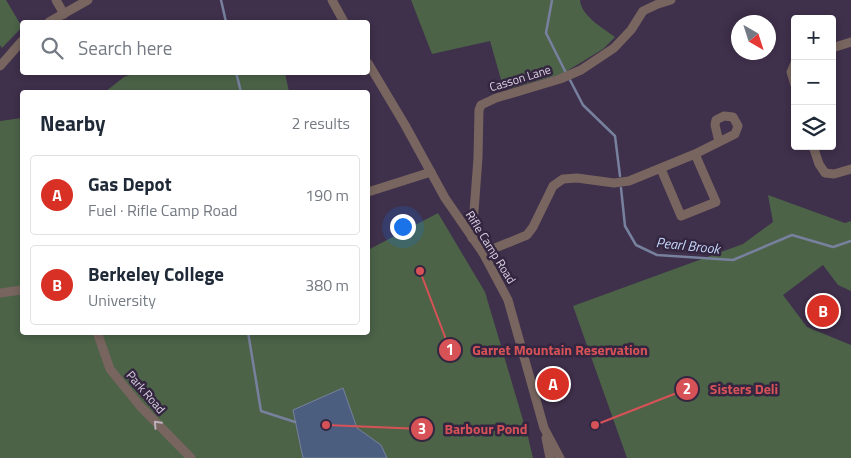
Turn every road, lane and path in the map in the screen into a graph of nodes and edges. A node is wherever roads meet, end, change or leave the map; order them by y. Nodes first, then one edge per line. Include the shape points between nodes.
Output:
1 (56, 0) edge
2 (88, 0) edge
3 (332, 0) edge
4 (671, 0) edge
5 (64, 14) junction
6 (53, 20) edge
7 (343, 20) edge
8 (851, 42) edge
9 (20, 43) edge
10 (836, 47) edge
11 (0, 66) edge
12 (370, 66) edge
13 (719, 142) dead end
14 (814, 150) edge
15 (695, 154) junction
16 (661, 169) junction
17 (851, 169) edge
18 (431, 172) junction
19 (370, 191) edge
20 (472, 238) junction
21 (483, 253) junction
22 (20, 290) edge
23 (0, 292) edge
24 (98, 335) edge
25 (544, 428) junction
26 (191, 458) edge
27 (550, 458) edge
28 (560, 458) edge

1 - 5 street
2 - 5 street
3 - 7 street
4 - 20 street, Casson Lane via 643,12 614,48 581,70 481,105
5 - 6 street
8 - 10 street
9 - 11 street
12 - 18 street, Rifle Camp Road
13 - 15 street
14 - 17 street via 825,173
15 - 16 street
15 - 16 street via 716,202 681,216
16 - 21 street via 614,183 563,179 553,186 527,235
18 - 19 street
18 - 20 street, Rifle Camp Road
20 - 21 street, Rifle Camp Road
21 - 25 street, Rifle Camp Road via 508,300
22 - 23 street
26 -> 24 street, Park Road via 140,406 110,369
25 - 27 street
25 - 28 street, Rifle Camp Road

